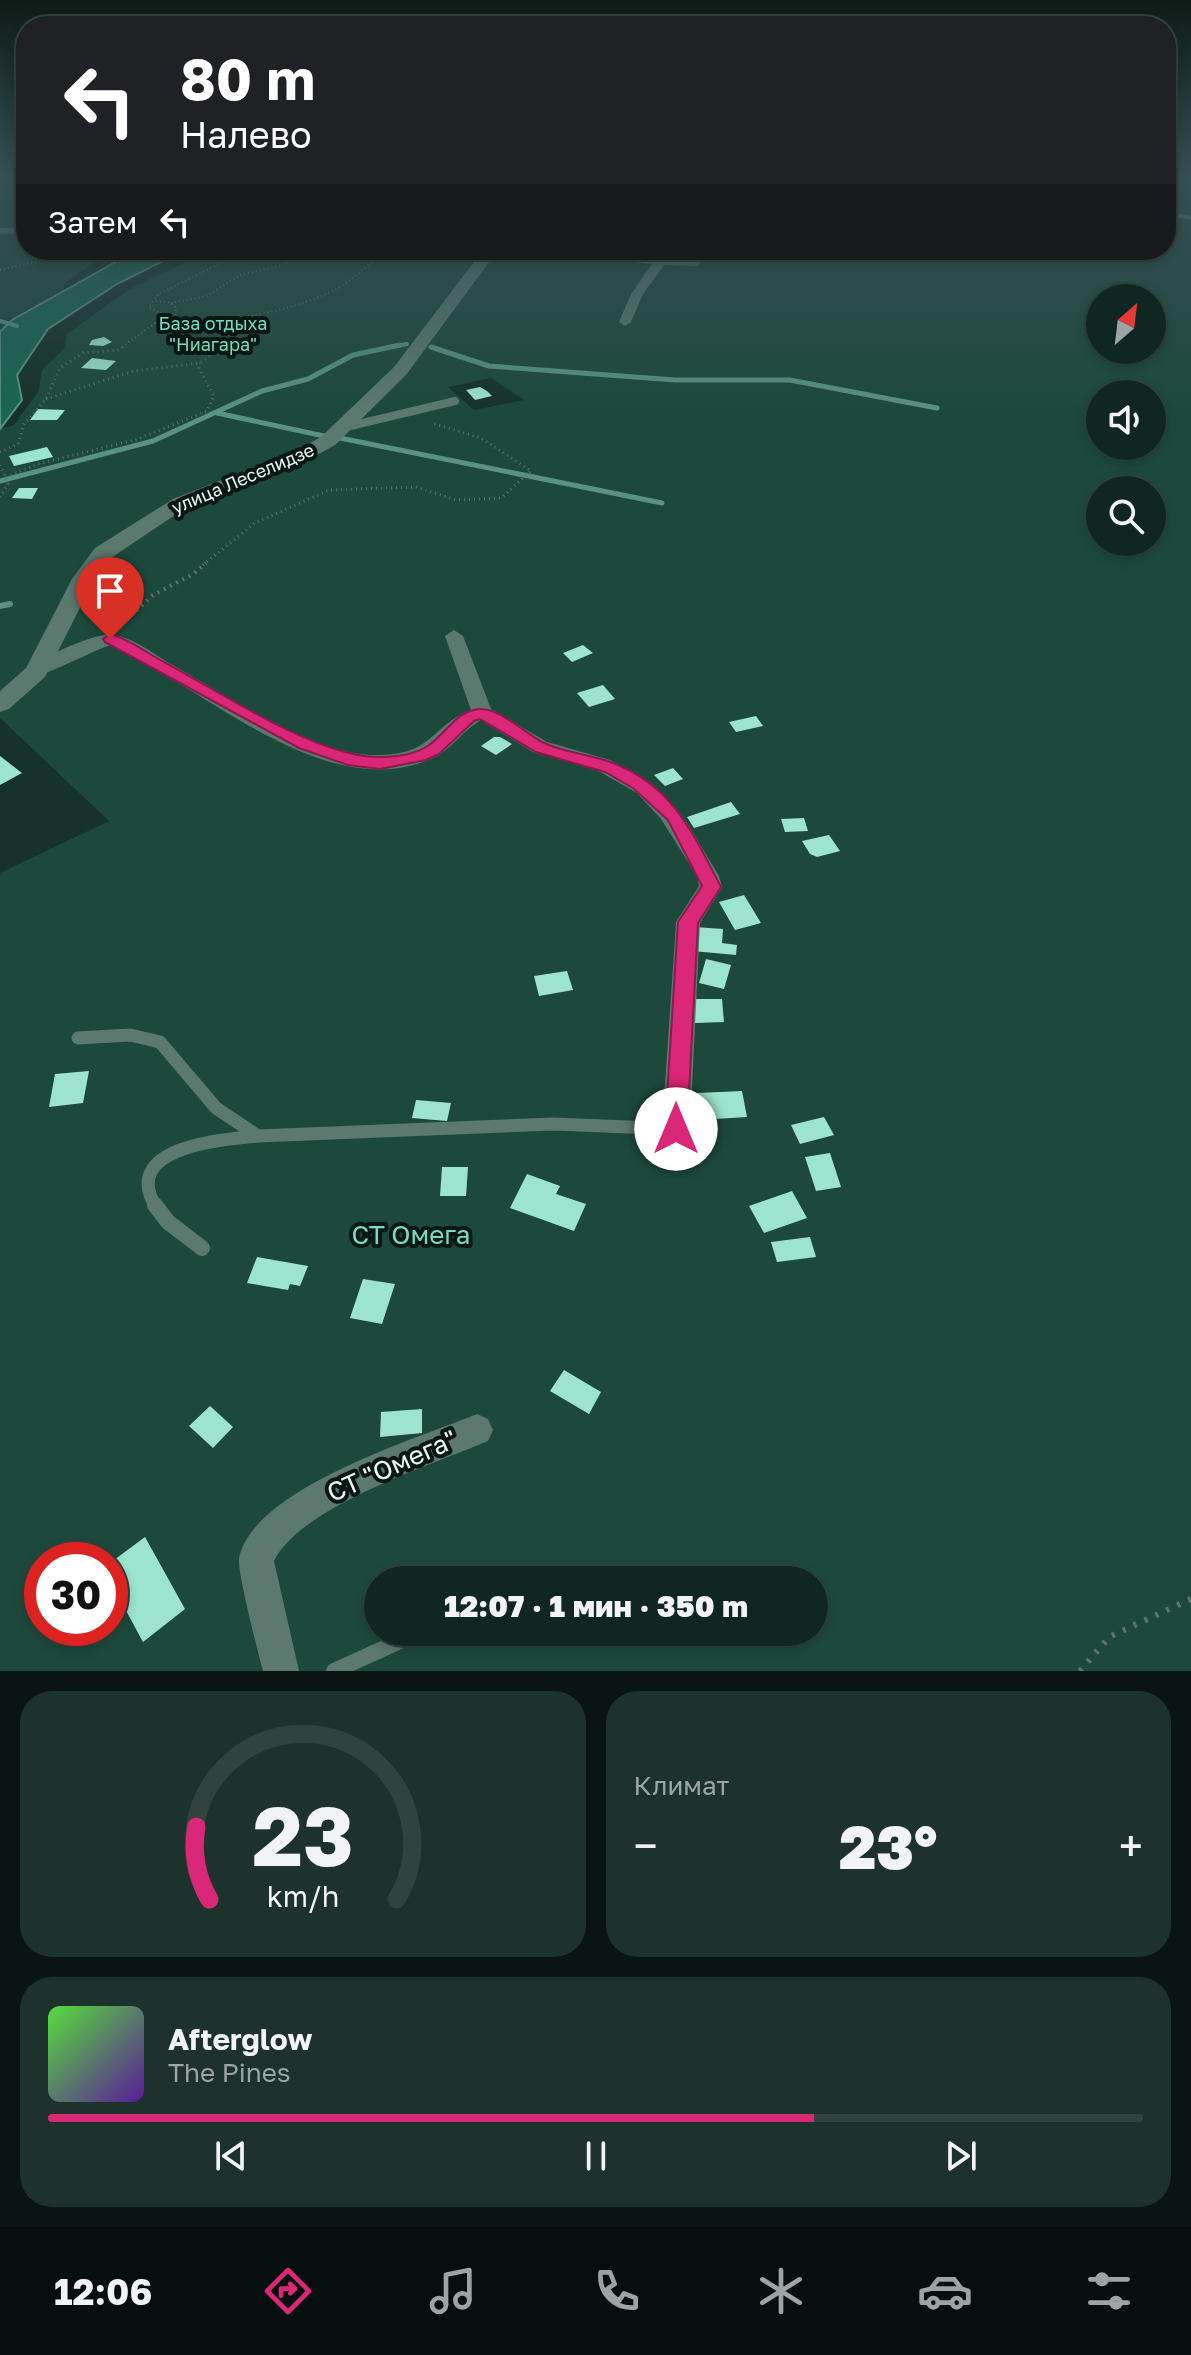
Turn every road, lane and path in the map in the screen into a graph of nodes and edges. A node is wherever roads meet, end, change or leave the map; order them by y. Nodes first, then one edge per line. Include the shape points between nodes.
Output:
1 (41, 260) edge
2 (228, 260) edge
3 (292, 260) edge
4 (374, 260) edge
5 (483, 260) edge
6 (645, 260) edge
7 (696, 260) edge
8 (660, 262) junction
9 (0, 270) edge
10 (155, 301) junction
11 (171, 303) junction
12 (249, 314) junction
13 (165, 316) junction
14 (175, 318) junction
15 (625, 322) dead end
16 (200, 363) junction
17 (46, 399) junction
18 (455, 401) dead end
19 (414, 410) junction
20 (342, 428) junction
21 (0, 452) edge
22 (0, 465) edge
23 (6, 477) junction
24 (0, 497) edge
25 (454, 636) dead end
26 (97, 641) junction
27 (36, 672) junction
28 (0, 704) edge
29 (482, 713) junction
30 (78, 1038) dead end
31 (676, 1129) joint
32 (258, 1136) junction
33 (202, 1248) dead end
34 (477, 1430) dead end
35 (1191, 1599) edge
36 (389, 1646) edge
37 (281, 1671) edge
38 (334, 1671) edge
39 (1080, 1671) edge

1 - 9 path
2 - 10 path via 159,294
3 - 11 path via 240,275 207,296
4 - 12 path via 335,291
5 - 20 street, улица Леселидзе via 400,371
6 - 8 street
7 - 8 street
8 - 15 street
10 - 11 path
10 - 13 path via 149,307
11 - 14 path
12 - 14 path
12 - 16 path via 223,349
13 - 14 path
13 - 17 path via 119,350 83,353 60,368
16 - 17 path via 134,371
16 - 23 path via 214,396 207,411 138,439
17 - 21 path via 24,424 18,444
18 - 19 lane
19 - 20 lane
19 - 26 path via 432,423 481,438 531,471 501,498 456,500 416,487 329,490 255,523
20 - 27 street, улица Леселидзе via 316,450 180,503 103,553 83,579
22 - 23 path
23 - 24 path
25 - 29 street
26 - 27 street
26 - 29 street via 120,642 305,744 348,759 380,763 420,756 468,717
27 - 28 street, улица Леселидзе
29 - 31 street via 542,749 611,768 639,784 675,817 708,876 711,887 688,922
30 - 32 lane via 131,1034 160,1042 223,1117
31 - 32 lane via 554,1124
32 - 33 lane via 191,1143 166,1158 150,1177 150,1201 163,1219
34 - 37 street, СТ "Омега" via 329,1491 269,1534 256,1560
35 - 39 path via 1109,1637
36 - 38 lane

